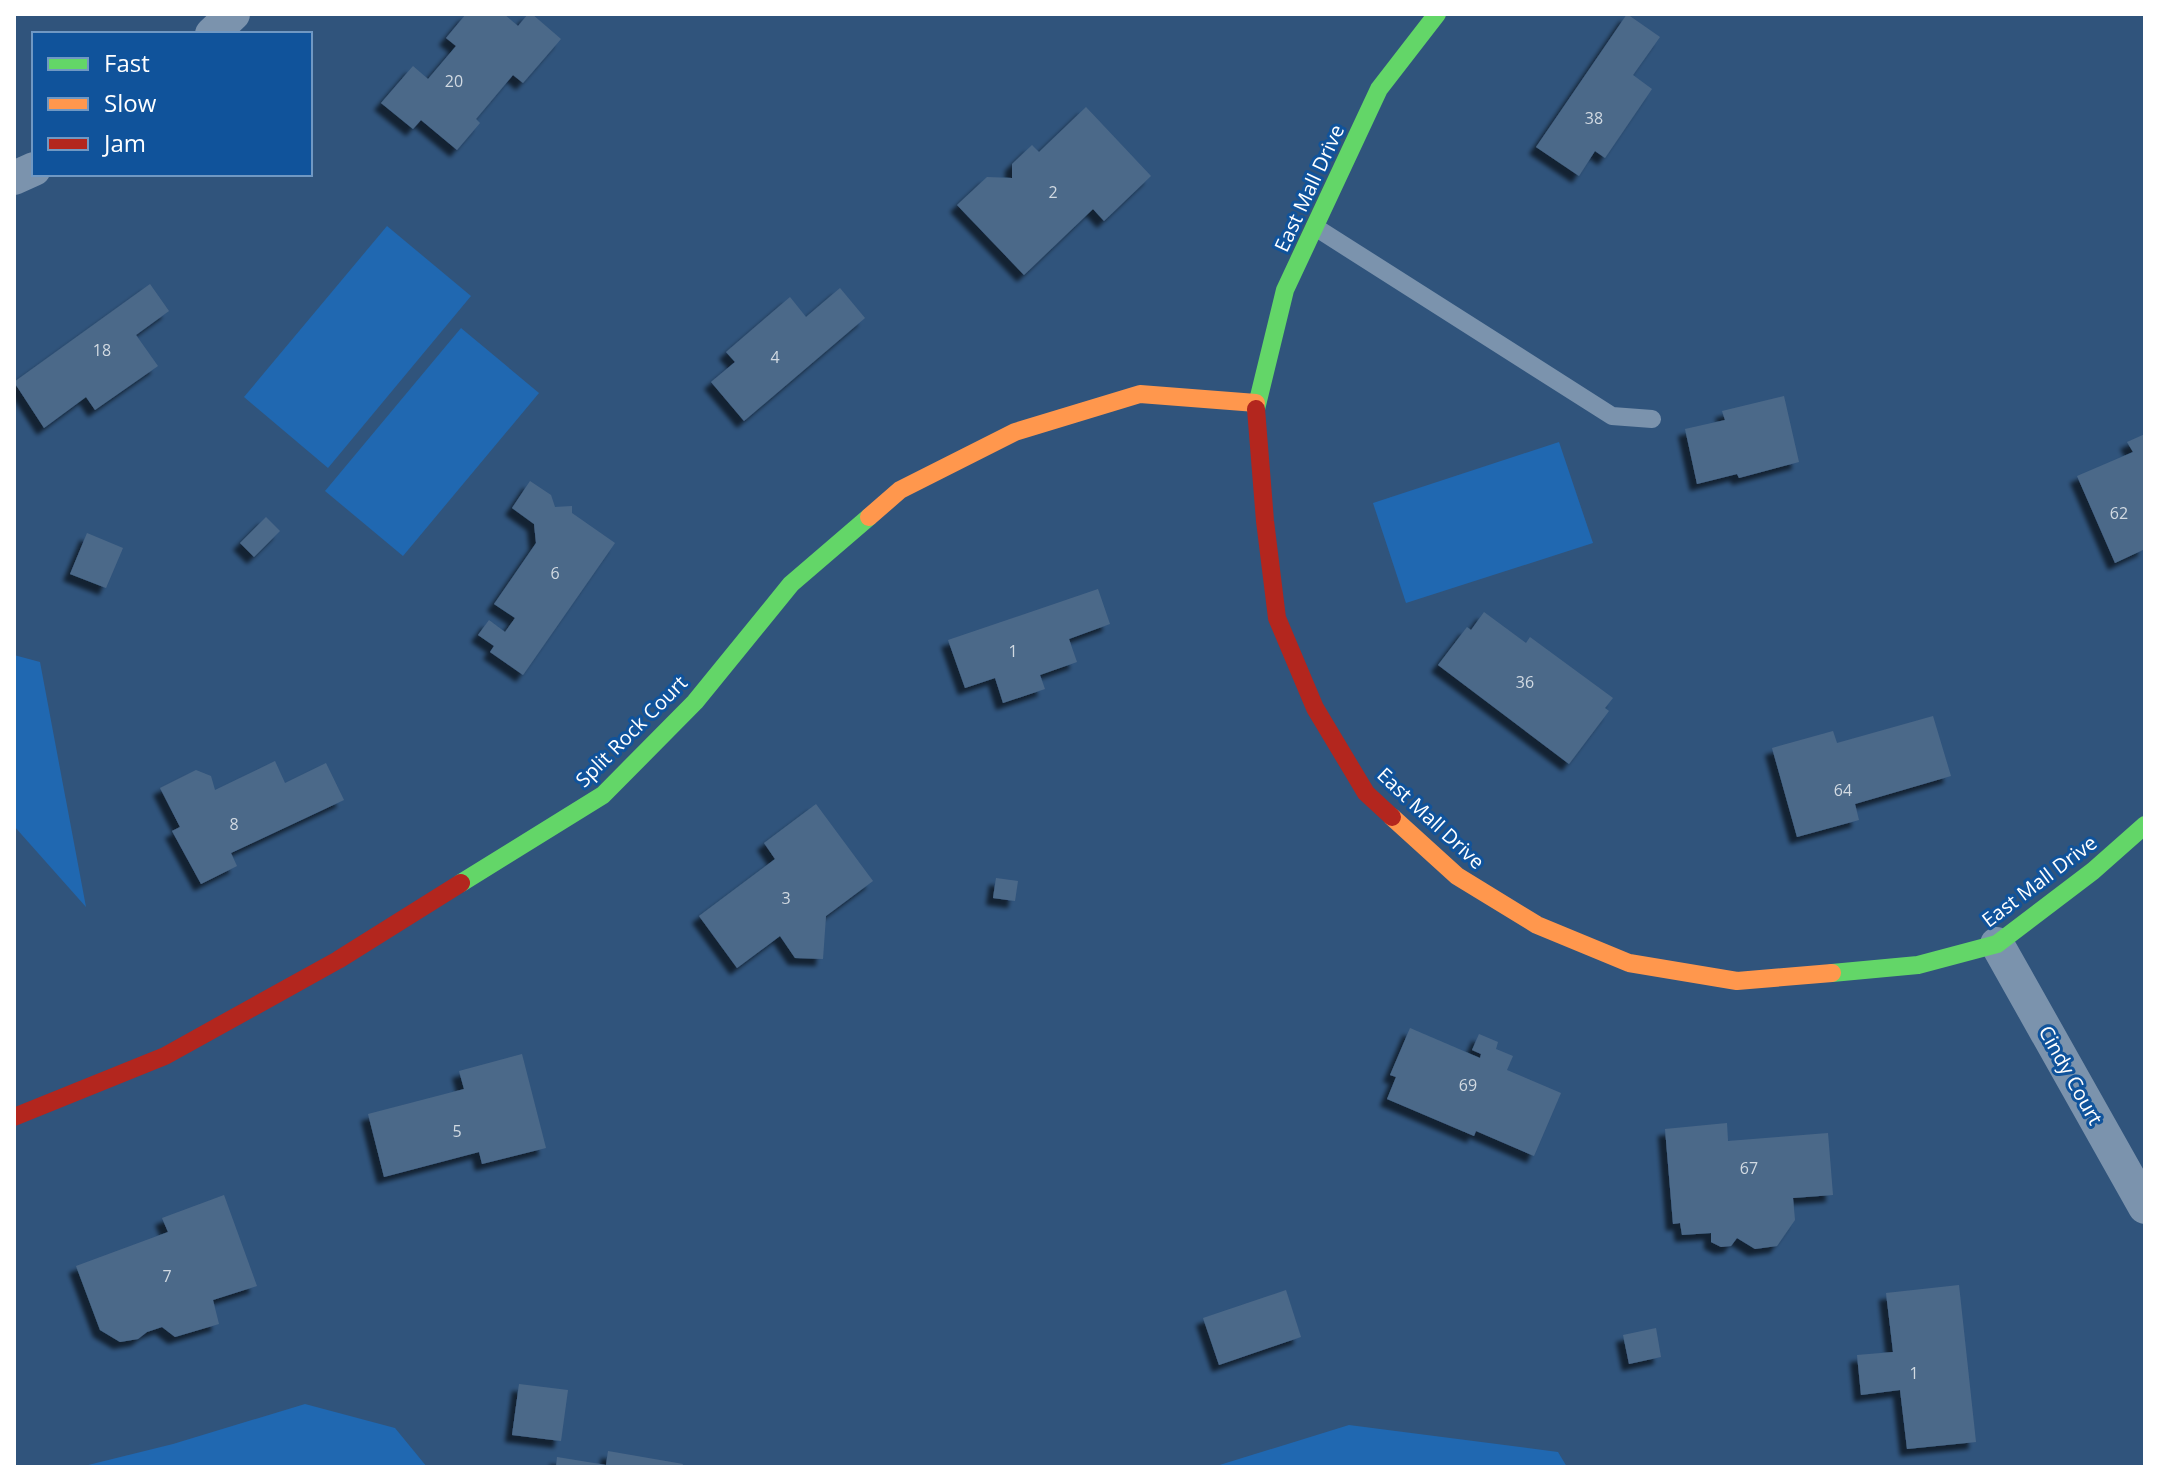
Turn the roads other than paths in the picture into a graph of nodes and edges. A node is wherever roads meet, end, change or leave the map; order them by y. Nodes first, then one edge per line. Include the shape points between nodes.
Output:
1 (233, 14) edge
2 (1437, 14) edge
3 (214, 32) edge
4 (1315, 227) junction
5 (1256, 403) junction
6 (1652, 419) dead end
7 (2145, 825) edge
8 (1997, 944) junction
9 (14, 1117) edge
10 (2145, 1207) edge

1 - 3 street
2 - 4 street, East Mall Drive via 1379,89
4 - 5 street, East Mall Drive via 1285,290
4 - 6 lane via 1612,416
5 - 8 street, East Mall Drive via 1265,521 1282,631 1315,708 1366,793 1457,876 1537,925 1629,963 1737,981 1918,965
5 - 9 street, Split Rock Court via 1140,394 1015,432 900,490 791,584 695,702 603,795 338,960 165,1056
7 - 8 street, East Mall Drive
8 - 10 street, Cindy Court

